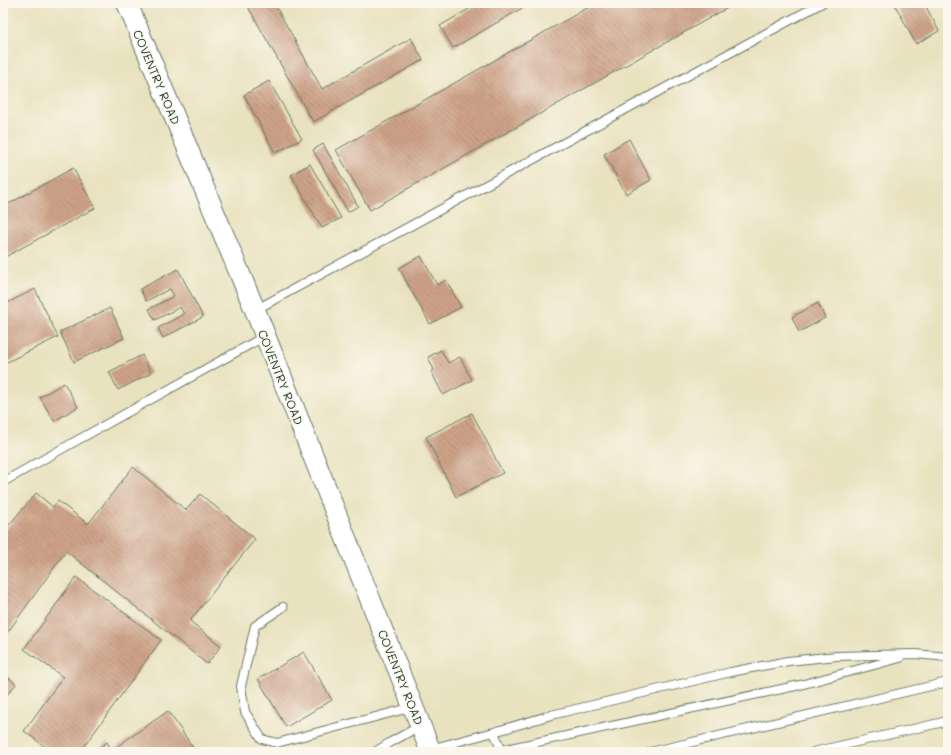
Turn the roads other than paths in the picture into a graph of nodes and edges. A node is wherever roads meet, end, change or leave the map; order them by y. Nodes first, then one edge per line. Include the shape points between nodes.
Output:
1 (126, 3) edge
2 (822, 3) edge
3 (254, 310) junction
4 (265, 336) junction
5 (3, 482) edge
6 (283, 607) dead end
7 (915, 654) junction
8 (948, 657) edge
9 (948, 682) edge
10 (413, 707) junction
11 (948, 721) edge
12 (420, 725) junction
13 (494, 732) junction
14 (430, 751) edge
15 (502, 751) edge
16 (375, 752) edge
17 (650, 752) edge
18 (813, 752) edge

1 - 3 street, COVENTRY ROAD
2 - 3 lane
3 - 4 street, COVENTRY ROAD
4 - 5 lane
4 - 10 street, COVENTRY ROAD
6 - 10 lane via 255,626 240,686 245,712 262,739 277,743
7 - 8 lane
7 - 13 lane via 837,656 788,661 551,715
7 - 15 lane via 800,685
9 - 17 lane
10 - 12 street, COVENTRY ROAD
11 - 18 lane
12 - 14 street, COVENTRY ROAD
12 - 16 lane
13 - 14 lane
13 - 15 lane

